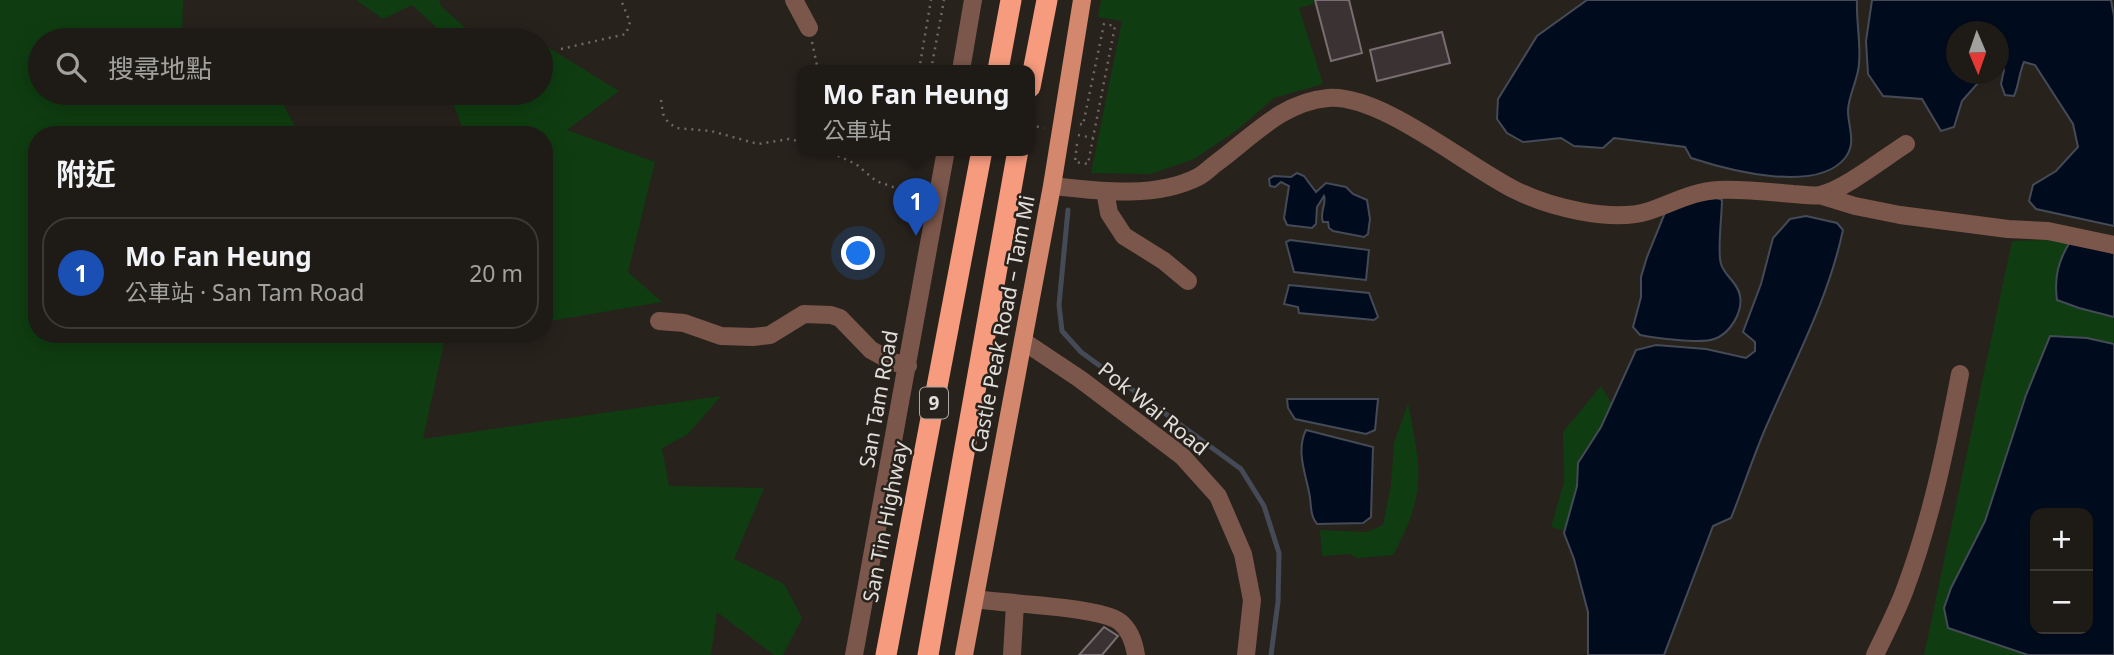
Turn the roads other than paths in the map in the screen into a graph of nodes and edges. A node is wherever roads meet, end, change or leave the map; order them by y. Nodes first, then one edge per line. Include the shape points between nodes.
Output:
1 (794, 0) edge
2 (973, 0) edge
3 (1011, 0) edge
4 (1047, 0) edge
5 (1082, 0) edge
6 (809, 28) road end
7 (962, 65) edge
8 (999, 65) edge
9 (1034, 65) edge
10 (1906, 144) dead end
11 (945, 156) edge
12 (981, 156) edge
13 (1017, 156) edge
14 (1052, 186) junction
15 (1105, 191) junction
16 (1819, 195) junction
17 (2114, 245) edge
18 (1188, 281) dead end
19 (659, 321) dead end
20 (1023, 341) junction
21 (908, 366) junction
22 (1960, 374) dead end
23 (975, 599) junction
24 (1015, 604) junction
25 (854, 655) edge
26 (886, 655) edge
27 (928, 655) edge
28 (964, 655) edge
29 (1012, 655) edge
30 (1136, 655) edge
31 (1246, 655) edge
32 (1875, 655) edge

1 - 6 street
2 - 7 street
3 - 8 highway
4 - 9 highway
5 - 14 main road, Castle Peak Road – Tam Mi
10 - 16 street
11 - 21 street, San Tam Road
12 - 26 highway, San Tin Highway / 9
13 - 27 highway, 9
14 - 15 street
14 - 20 main road, Castle Peak Road – Tam Mi
15 - 16 street via 1167,187 1198,177 1263,124 1290,109 1348,98 1394,117 1542,203 1624,215 1717,190
15 - 18 street via 1109,214 1124,236
16 - 17 street via 1900,215 2048,231
19 - 21 street via 684,323 721,337 753,337 770,335 804,314 831,315 840,318 871,350
20 - 23 main road, Castle Peak Road – Tam Mi
20 - 31 street, Pok Wai Road via 1182,456 1218,496 1243,554 1252,600
21 - 25 street, San Tam Road
22 - 32 street via 1932,504 1904,592
23 - 24 street
23 - 28 main road, Castle Peak Road – Tam Mi
24 - 29 street
24 - 30 street via 1097,612 1119,621 1132,635

